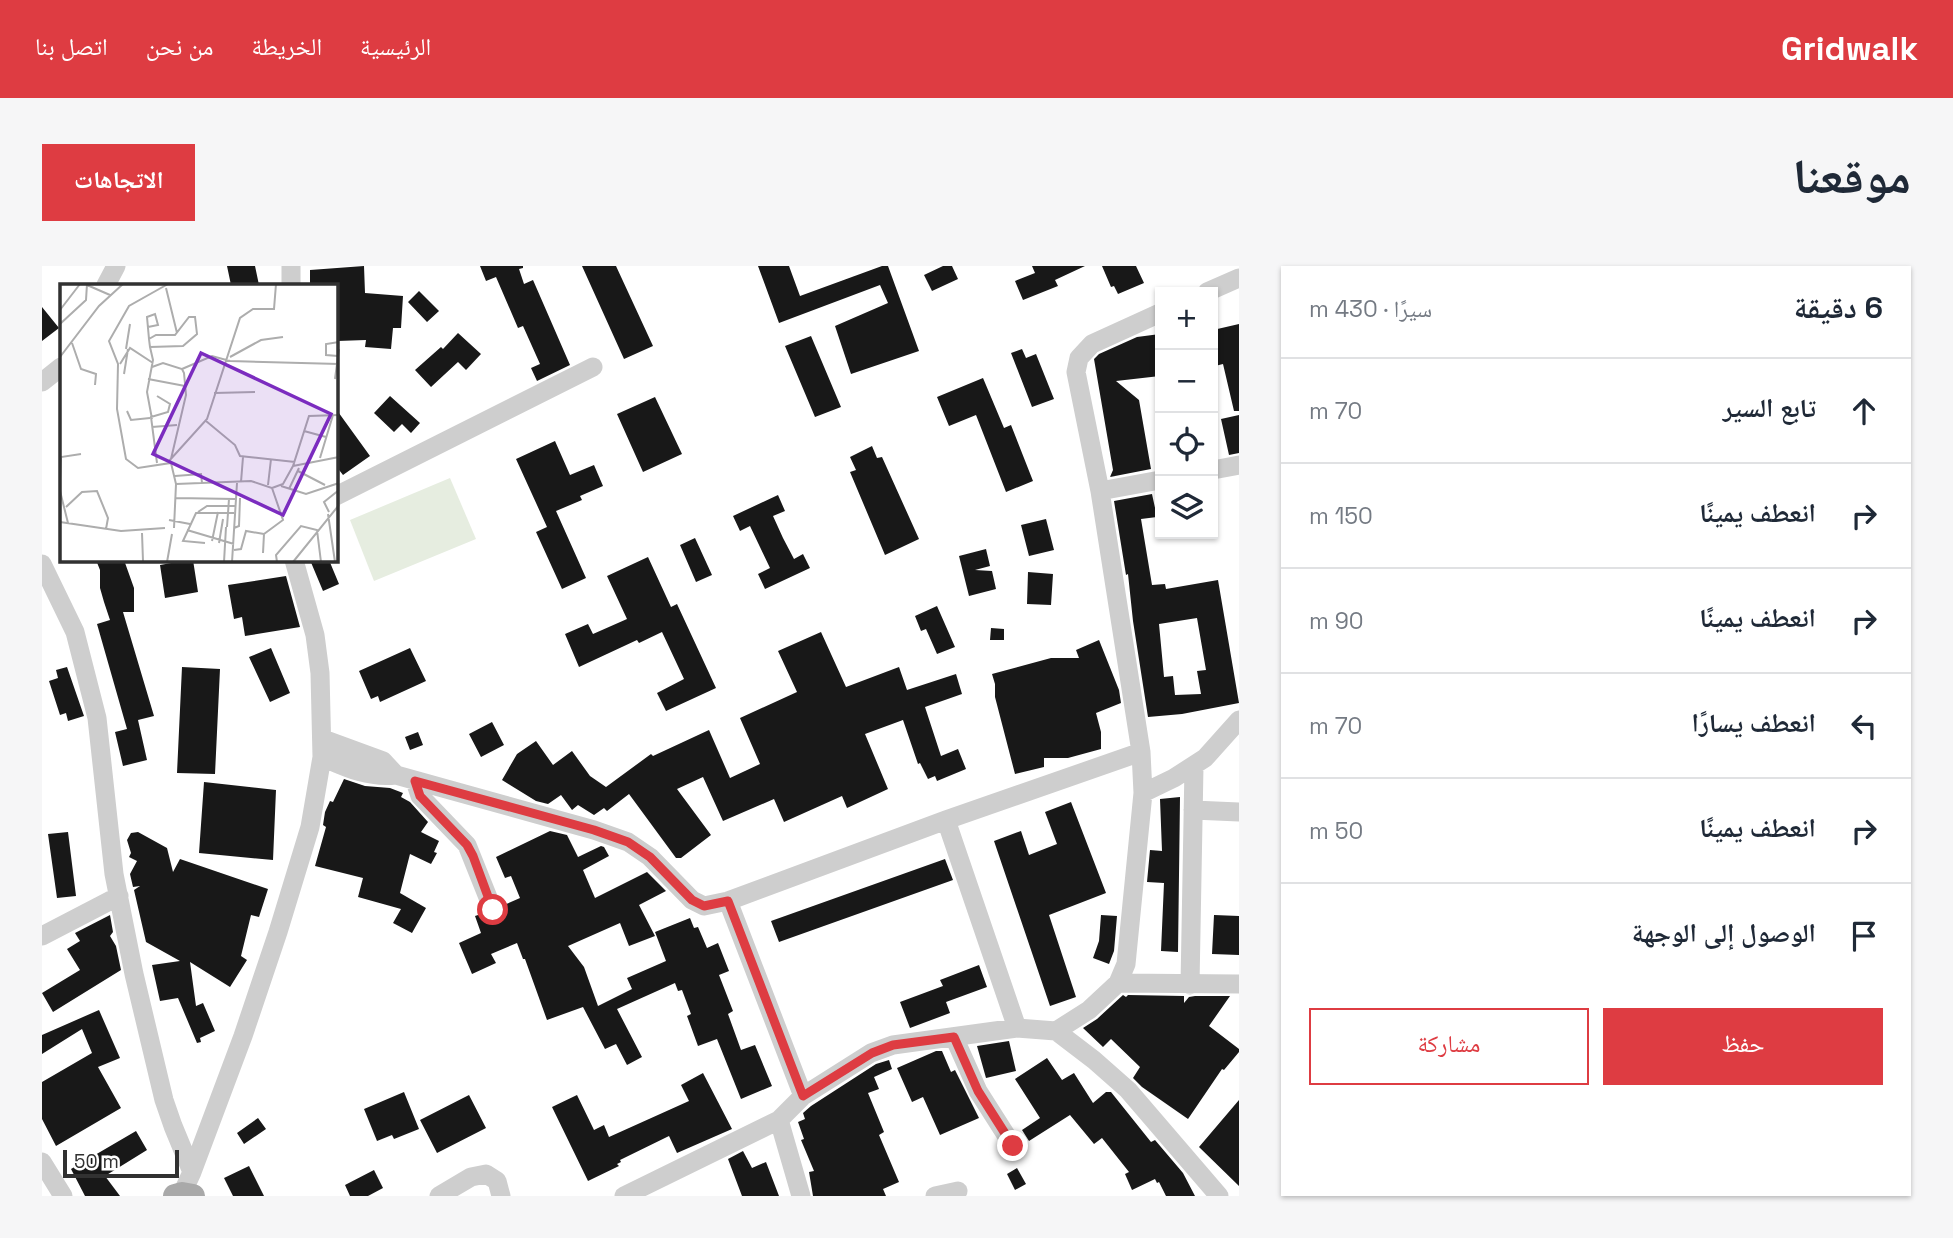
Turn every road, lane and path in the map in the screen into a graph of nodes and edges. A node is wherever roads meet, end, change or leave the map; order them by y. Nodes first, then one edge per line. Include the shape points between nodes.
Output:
1 (291, 266) edge
2 (1239, 278) edge
3 (291, 284) edge
4 (1218, 287) edge
5 (1155, 315) edge
6 (593, 367) dead end
7 (60, 368) edge
8 (42, 382) edge
9 (1239, 465) edge
10 (1218, 469) edge
11 (1155, 481) edge
12 (1100, 491) junction
13 (338, 495) edge
14 (295, 562) edge
15 (43, 567) edge
16 (1239, 720) edge
17 (322, 748) junction
18 (1141, 752) junction
19 (1194, 765) junction
20 (415, 781) junction
21 (1143, 793) junction
22 (1193, 810) junction
23 (1239, 812) edge
24 (946, 820) junction
25 (119, 896) junction
26 (728, 901) junction
27 (493, 910) dead end
28 (42, 936) edge
29 (1118, 983) junction
30 (1239, 984) edge
31 (1190, 985) junction
32 (1017, 1028) junction
33 (1056, 1031) junction
34 (954, 1037) junction
35 (803, 1096) junction
36 (779, 1120) junction
37 (1013, 1146) dead end
38 (42, 1162) edge
39 (185, 1190) edge
40 (958, 1191) dead end
41 (63, 1196) edge
42 (439, 1196) edge
43 (501, 1196) edge
44 (624, 1196) edge
45 (801, 1196) edge
46 (935, 1196) edge
47 (1219, 1196) edge

1 - 3 street
2 - 4 street
5 - 12 street via 1092,344 1080,358 1076,372
6 - 13 street
7 - 8 street
9 - 10 street
11 - 12 street
12 - 18 street
14 - 17 street via 316,635
15 - 25 street via 75,632 97,718
16 - 19 street
17 - 20 street via 361,774 396,775
17 - 39 street via 310,827 278,932
18 - 21 street
18 - 24 street
19 - 21 street
19 - 22 street
20 - 26 street via 628,842 650,857 692,900 704,906
20 - 27 street via 420,796 467,845
21 - 29 street via 1126,964
22 - 23 street
22 - 31 street
24 - 26 street
24 - 32 street
25 - 28 street
25 - 39 street
26 - 35 street
29 - 31 street
29 - 33 street via 1089,1010
30 - 31 street
32 - 33 street
32 - 34 street
33 - 47 street via 1128,1090
34 - 35 street via 893,1045 872,1053
34 - 37 street via 978,1091
35 - 36 street
36 - 44 street
36 - 45 street
38 - 41 street
40 - 46 street
42 - 43 street via 471,1177 486,1174 497,1181

